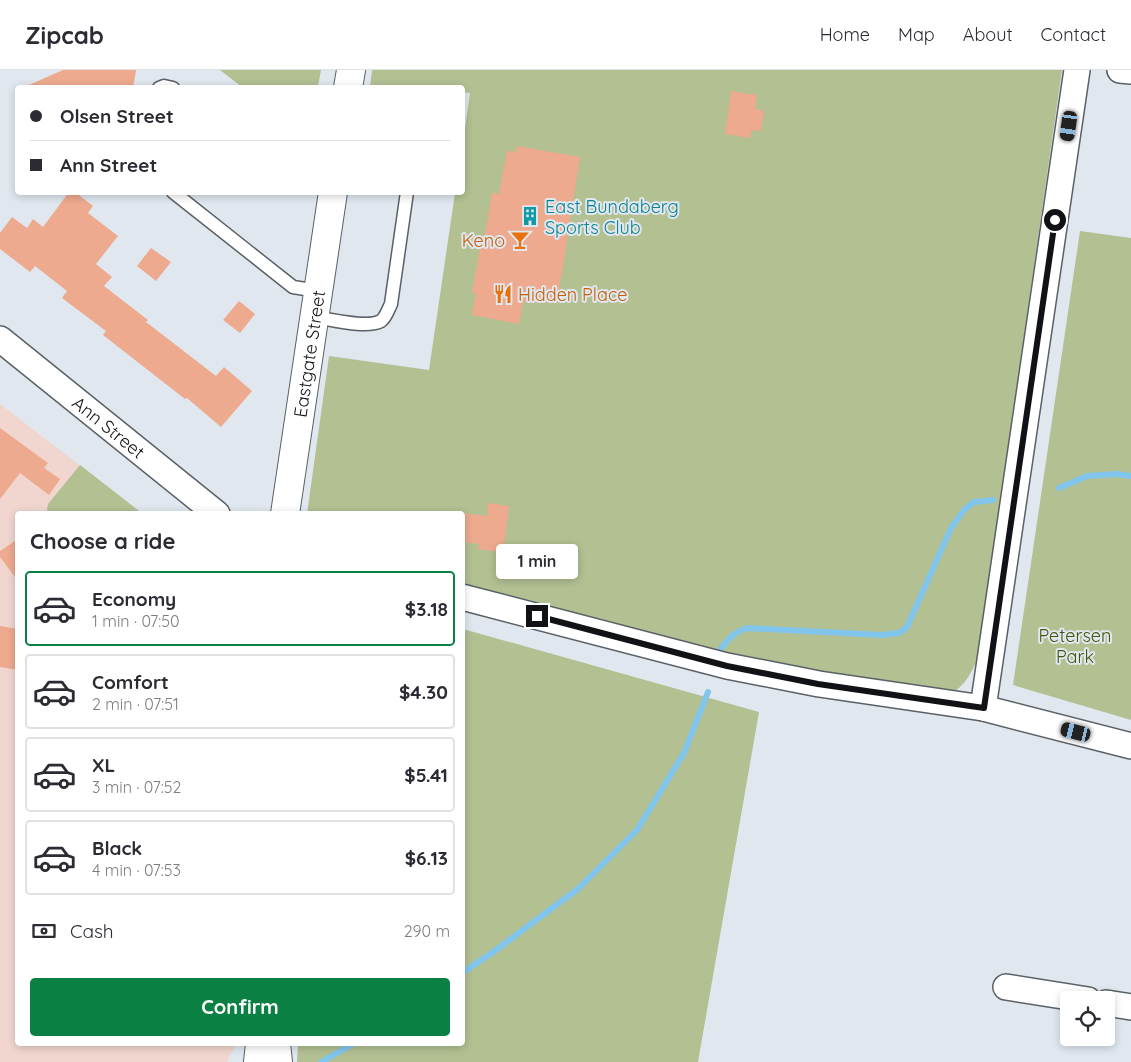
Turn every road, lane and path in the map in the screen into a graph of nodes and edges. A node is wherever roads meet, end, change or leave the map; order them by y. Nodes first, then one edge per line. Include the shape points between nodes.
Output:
1 (351, 70) edge
2 (1077, 70) edge
3 (1120, 70) edge
4 (1131, 72) edge
5 (348, 85) edge
6 (176, 195) edge
7 (330, 195) edge
8 (407, 195) edge
9 (316, 304) junction
10 (0, 339) edge
11 (214, 511) edge
12 (285, 511) edge
13 (465, 598) edge
14 (984, 708) junction
15 (1131, 746) edge
16 (1006, 987) dead end
17 (1060, 996) edge
18 (1115, 1004) edge
19 (1131, 1007) edge
20 (260, 1046) edge
21 (276, 1046) edge
22 (258, 1062) edge
23 (278, 1062) edge

1 - 5 street
2 - 14 street
3 - 4 street
6 - 9 lane
7 - 9 street, Eastgate Street
8 - 9 lane via 391,304 382,320 364,324
9 - 12 street, Eastgate Street
10 - 11 street, Ann Street
13 - 14 street via 727,666 818,684
14 - 15 street
16 - 17 street
18 - 19 street
20 - 22 street
21 - 23 street

